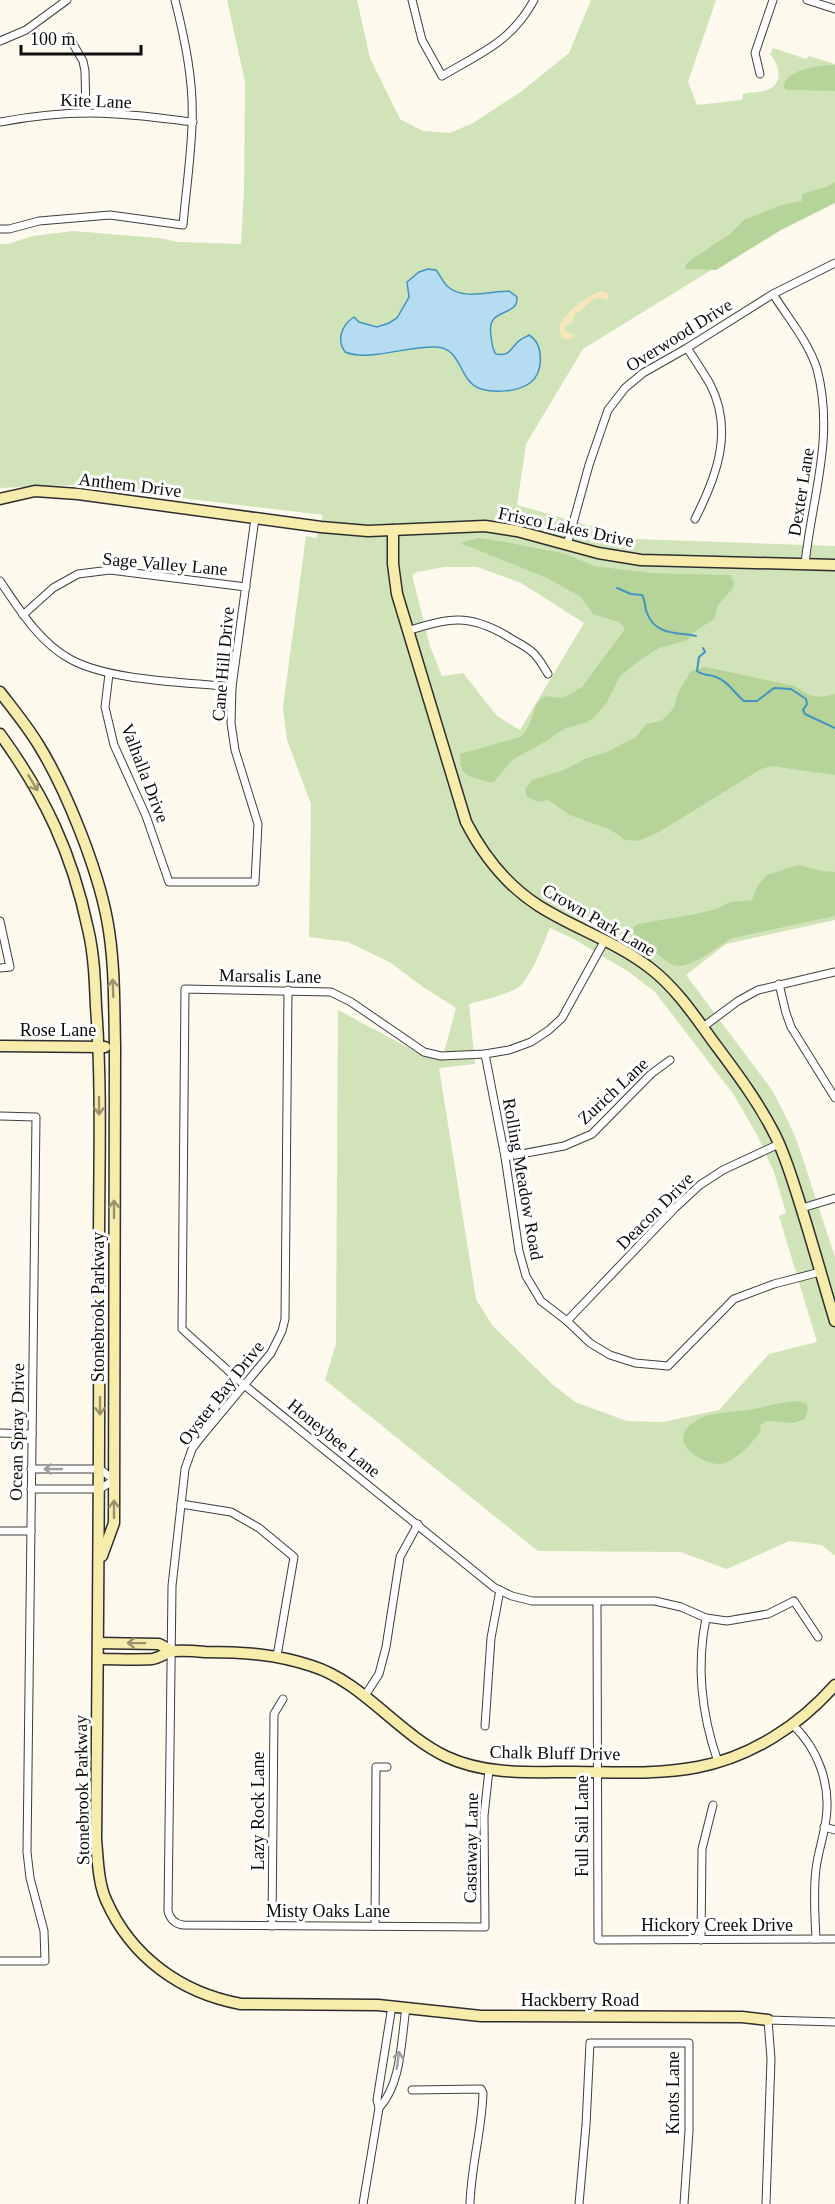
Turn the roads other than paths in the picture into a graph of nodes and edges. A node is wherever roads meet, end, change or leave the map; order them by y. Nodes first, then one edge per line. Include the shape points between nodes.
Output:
1 (68, 0) edge
2 (175, 0) edge
3 (412, 0) edge
4 (534, 0) edge
5 (773, 0) edge
6 (807, 0) edge
7 (835, 9) edge
8 (69, 37) dead end
9 (0, 41) edge
10 (760, 74) dead end
11 (86, 113) junction
12 (0, 122) edge
13 (193, 122) junction
14 (0, 229) edge
15 (835, 263) edge
16 (773, 294) junction
17 (687, 348) junction
18 (0, 499) edge
19 (255, 518) junction
20 (696, 519) dead end
21 (393, 530) junction
22 (567, 544) junction
23 (805, 564) junction
24 (835, 565) edge
25 (0, 581) edge
26 (246, 587) junction
27 (23, 615) junction
28 (407, 631) junction
29 (109, 674) junction
30 (548, 674) dead end
31 (232, 687) junction
32 (0, 692) edge
33 (0, 734) edge
34 (255, 882) joint
35 (0, 921) edge
36 (605, 940) junction
37 (0, 968) edge
38 (835, 972) edge
39 (779, 984) junction
40 (184, 989) joint
41 (288, 990) junction
42 (703, 1027) junction
43 (0, 1046) edge
44 (99, 1047) junction
45 (115, 1047) junction
46 (485, 1054) junction
47 (670, 1060) dead end
48 (835, 1098) edge
49 (0, 1116) edge
50 (779, 1144) junction
51 (505, 1158) junction
52 (835, 1198) edge
53 (802, 1208) junction
54 (820, 1272) junction
55 (567, 1321) junction
56 (835, 1321) edge
57 (243, 1384) junction
58 (0, 1433) edge
59 (32, 1434) junction
60 (31, 1469) junction
61 (100, 1469) junction
62 (114, 1480) junction
63 (31, 1489) junction
64 (100, 1489) junction
65 (181, 1504) junction
66 (418, 1524) junction
67 (0, 1531) edge
68 (31, 1531) junction
69 (99, 1565) junction
70 (500, 1590) junction
71 (597, 1603) junction
72 (706, 1618) junction
73 (818, 1637) dead end
74 (98, 1643) junction
75 (172, 1651) junction
76 (277, 1656) junction
77 (98, 1659) junction
78 (835, 1685) edge
79 (363, 1696) junction
80 (283, 1699) dead end
81 (793, 1725) junction
82 (485, 1726) dead end
83 (718, 1762) junction
84 (387, 1767) dead end
85 (489, 1770) junction
86 (597, 1772) junction
87 (713, 1805) dead end
88 (824, 1827) junction
89 (835, 1830) edge
90 (172, 1920) joint
91 (272, 1926) junction
92 (375, 1926) junction
93 (485, 1927) joint
94 (816, 1939) junction
95 (835, 1939) edge
96 (598, 1940) joint
97 (701, 1940) junction
98 (0, 1961) edge
99 (392, 2006) junction
100 (406, 2008) junction
101 (768, 2020) junction
102 (835, 2022) edge
103 (412, 2090) dead end
104 (379, 2108) junction
105 (363, 2204) edge
106 (470, 2204) edge
107 (579, 2204) edge
108 (684, 2204) edge
109 (766, 2204) edge

1 - 9 street via 26,30
2 - 13 street via 190,77
3 - 4 street via 422,40 442,76 513,32
5 - 10 street via 755,53
6 - 7 street
8 - 11 street via 83,61
11 - 12 street, Kite Lane via 37,115
11 - 13 street, Kite Lane
13 - 14 street via 183,225 110,215 39,221
15 - 16 street, Overwood Drive
16 - 17 street, Overwood Drive
16 - 23 street, Dexter Lane via 803,338 817,368 826,406 822,476
17 - 20 street via 711,385 722,424 722,447
17 - 22 street, Overwood Drive via 643,373 608,410
18 - 19 street, Anthem Drive via 35,491
19 - 21 street, Frisco Lakes Drive via 321,527
19 - 26 street, Cane Hill Drive
21 - 22 street, Frisco Lakes Drive via 484,526
21 - 28 street, Crown Park Lane via 397,594
22 - 23 street, Frisco Lakes Drive via 640,560
23 - 24 street, Frisco Lakes Drive
25 - 27 street
26 - 27 street, Sage Valley Lane via 110,570 78,574 53,588
26 - 31 street, Cane Hill Drive
27 - 29 street via 69,659
28 - 30 street via 451,620 487,624 532,651
28 - 36 street, Crown Park Lane via 466,822 478,845 515,889 540,907
29 - 31 street
29 - 34 street, Valhalla Drive via 105,707 114,745 146,816 169,882
31 - 34 street, Cane Hill Drive via 235,750 258,824
45 -> 32 street, Stonebrook Parkway via 107,918 91,863 65,796 38,744
33 -> 44 street, Stonebrook Parkway via 44,802 69,856 89,931
35 - 37 street via 10,967
36 - 42 street, Crown Park Lane via 671,986
36 - 46 street, Marsalis Lane via 562,1018 531,1041
38 - 39 street
39 - 42 street via 751,993
39 - 48 street via 791,1027
40 - 41 street, Marsalis Lane
40 - 57 street, Honeybee Lane via 182,1329
41 - 46 street, Marsalis Lane via 331,992 424,1052 441,1056
41 - 57 street, Oyster Bay Drive via 285,1319 271,1353
42 - 50 street, Crown Park Lane via 759,1105
43 - 44 street, Rose Lane
44 - 45 street, Rose Lane
44 -> 61 street, Stonebrook Parkway
62 -> 45 street, Stonebrook Parkway
46 - 51 street, Rolling Meadow Road
47 - 51 street, Zurich Lane via 592,1134 564,1146
49 - 59 street, Ocean Spray Drive via 36,1116
50 - 53 street, Crown Park Lane
50 - 55 street, Deacon Drive via 700,1185
51 - 55 street, Rolling Meadow Road via 526,1276 541,1301
52 - 53 street
53 - 54 street, Crown Park Lane
54 - 55 street, Rolling Meadow Road via 734,1299 668,1366 634,1363 610,1355
54 - 56 street, Crown Park Lane
57 - 65 street, Oyster Bay Drive via 192,1449 185,1468
57 - 66 street, Honeybee Lane
58 - 59 street
59 - 60 street, Ocean Spray Drive
61 -> 60 street
60 - 63 street, Ocean Spray Drive
61 - 62 street
61 - 64 street, Stonebrook Parkway
62 - 64 street
69 -> 62 street, Stonebrook Parkway via 114,1523
63 - 64 street
63 - 68 street, Ocean Spray Drive
64 - 69 street, Stonebrook Parkway
65 - 75 street, Oyster Bay Drive via 172,1586
65 - 76 street via 231,1512 260,1528 294,1557
66 - 70 street, Honeybee Lane
66 - 79 street via 400,1557 379,1674
67 - 68 street
68 - 98 street, Ocean Spray Drive via 27,1852 44,1931 45,1961
69 - 74 street, Stonebrook Parkway
70 - 71 street, Honeybee Lane via 532,1601
70 - 82 street via 491,1638
71 - 72 street, Honeybee Lane via 655,1601
71 - 86 street, Full Sail Lane
72 - 73 street, Honeybee Lane via 750,1619 794,1600
72 - 83 street via 700,1644 700,1678 706,1724
75 -> 74 street, Chalk Bluff Drive via 159,1644
74 - 77 street, Stonebrook Parkway
75 - 76 street, Chalk Bluff Drive
75 - 77 street, Chalk Bluff Drive via 155,1659
75 - 90 street, Oyster Bay Drive via 168,1911
76 - 79 street, Chalk Bluff Drive via 316,1667
77 - 99 street, Stonebrook Parkway via 98,1868 105,1899 136,1948 187,1987 221,2000 262,2005
78 - 81 street, Chalk Bluff Drive
79 - 85 street, Chalk Bluff Drive via 433,1750
80 - 91 street, Lazy Rock Lane via 274,1714
81 - 83 street, Chalk Bluff Drive via 756,1747
81 - 88 street via 810,1746 822,1771 827,1799
83 - 86 street, Chalk Bluff Drive via 672,1770
84 - 92 street via 376,1767
85 - 86 street, Chalk Bluff Drive
85 - 93 street, Castaway Lane via 484,1804
86 - 96 street, Full Sail Lane
87 - 97 street via 702,1849
88 - 89 street
88 - 94 street via 815,1872
90 - 91 street, Misty Oaks Lane via 183,1925
91 - 92 street, Misty Oaks Lane
92 - 93 street, Misty Oaks Lane
94 - 95 street, Hickory Creek Drive
94 - 97 street, Hickory Creek Drive
96 - 97 street, Hickory Creek Drive
99 - 100 street, Hackberry Road
99 - 104 street
100 - 101 street, Hackberry Road via 481,2016
104 -> 100 street via 397,2071
101 - 102 street
101 - 109 street via 771,2059
103 - 106 street via 481,2089 481,2122
104 - 105 street
107 - 108 street, Knots Lane via 590,2043 690,2043

